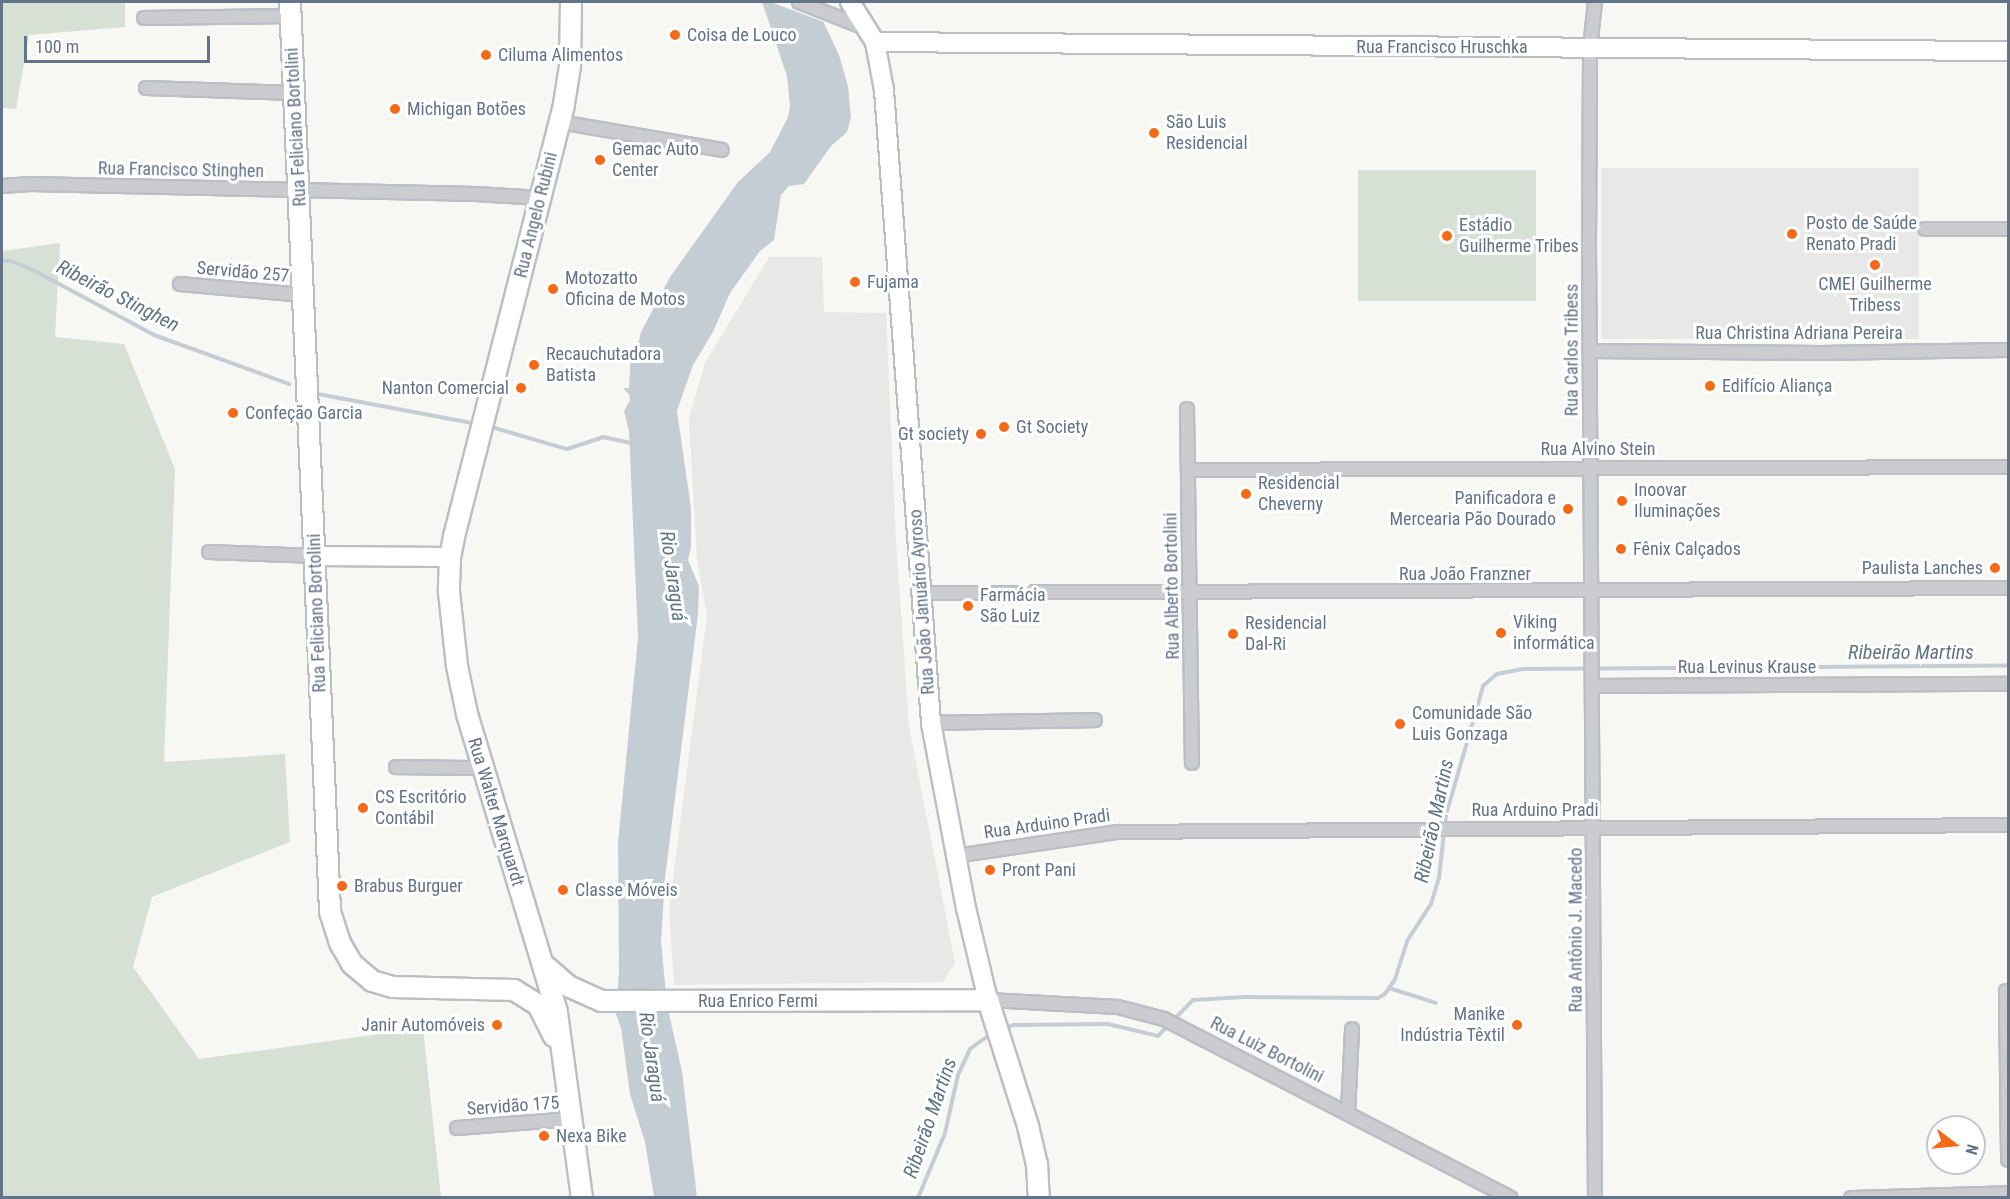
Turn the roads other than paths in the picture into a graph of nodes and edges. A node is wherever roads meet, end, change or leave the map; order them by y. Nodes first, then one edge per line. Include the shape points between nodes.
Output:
1 (571, 2) edge
2 (799, 2) edge
3 (850, 2) edge
4 (1595, 2) edge
5 (290, 9) edge
6 (144, 18) dead end
7 (871, 35) junction
8 (1590, 48) junction
9 (2008, 51) edge
10 (146, 88) dead end
11 (294, 93) junction
12 (560, 122) junction
13 (722, 150) dead end
14 (2, 186) edge
15 (299, 191) junction
16 (540, 198) junction
17 (1925, 229) dead end
18 (2008, 229) edge
19 (180, 284) dead end
20 (303, 295) junction
21 (2008, 350) edge
22 (1589, 351) junction
23 (1187, 409) dead end
24 (483, 425) joint
25 (1591, 467) junction
26 (2008, 467) edge
27 (1188, 470) junction
28 (208, 552) dead end
29 (316, 556) junction
30 (450, 557) junction
31 (2008, 588) edge
32 (1592, 591) junction
33 (1190, 592) junction
34 (921, 593) junction
35 (1593, 681) junction
36 (2008, 684) edge
37 (1095, 720) dead end
38 (931, 723) junction
39 (1192, 763) dead end
40 (396, 767) dead end
41 (483, 768) junction
42 (2008, 825) edge
43 (1594, 829) junction
44 (955, 856) junction
45 (542, 962) junction
46 (514, 990) junction
47 (2006, 991) dead end
48 (988, 1000) junction
49 (1352, 1029) dead end
50 (564, 1057) junction
51 (1348, 1112) junction
52 (572, 1119) junction
53 (457, 1128) dead end
54 (2008, 1160) edge
55 (2008, 1193) edge
56 (582, 1197) edge
57 (1039, 1197) edge
58 (1511, 1197) edge
59 (1595, 1197) edge
60 (1851, 1197) edge

1 - 12 main road, Rua Angelo Rubini via 570,66
2 - 7 street
3 - 7 main road, Rua João Januário Ayroso
4 - 8 street, Rua Carlos Tribess
5 - 6 street
5 - 11 main road, Rua Feliciano Bortolini
7 - 8 main road, Rua Francisco Hruschka
7 - 34 main road, Rua João Januário Ayroso via 884,90
8 - 9 main road, Rua Francisco Hruschka
8 - 22 street, Rua Carlos Tribess
10 - 11 street
11 - 15 main road, Rua Feliciano Bortolini
12 - 13 street
12 - 16 main road, Rua Angelo Rubini
14 - 15 street, Rua Francisco Stinghen
15 - 16 street, Rua Francisco Stinghen
15 - 20 main road, Rua Feliciano Bortolini
16 - 24 main road, Rua Angelo Rubini
17 - 18 street
19 - 20 street, Servidão 257
20 - 29 main road, Rua Feliciano Bortolini
21 - 22 street, Rua Christina Adriana Pereira
22 - 25 street, Rua Carlos Tribess
23 - 27 street, Rua Alberto Bortolini
24 - 30 main road, Rua Walter Marquardt
25 - 26 street, Rua Alvino Stein
25 - 27 street, Rua Alvino Stein
25 - 32 street, Rua Carlos Tribess
27 - 33 street, Rua Alberto Bortolini
28 - 29 street
29 - 30 main road
29 - 46 main road, Rua Feliciano Bortolini via 330,912 340,943 352,964 372,981 393,987
30 - 41 main road, Rua Walter Marquardt via 449,592 457,666
31 - 32 street, Rua João Franzner
32 - 33 street, Rua João Franzner
32 - 35 street, Rua Antônio J. Macedo
33 - 34 street, Rua João Franzner
33 - 39 street, Rua Alberto Bortolini
34 - 38 main road, Rua João Januário Ayroso
35 - 36 street, Rua Levinus Krause
35 - 43 street, Rua Antônio J. Macedo
37 - 38 street
38 - 44 main road, Rua João Januário Ayroso
40 - 41 street
41 - 45 main road, Rua Walter Marquardt
42 - 43 street, Rua Arduino Pradi
43 - 44 street, Rua Arduino Pradi via 1117,832
43 - 59 street, Rua Antônio J. Macedo
44 - 48 main road, Rua João Januário Ayroso
45 - 46 main road via 531,981
45 - 48 main road, Rua Enrico Fermi via 578,992 605,1001
45 - 50 main road, Rua Walter Marquardt via 557,1013
46 - 50 main road via 543,1012
47 - 54 street
48 - 51 street, Rua Luiz Bortolini via 1118,1007 1164,1019
48 - 57 main road, Rua João Januário Ayroso via 1028,1126 1037,1164
49 - 51 street
50 - 52 main road, Rua Walter Marquardt
51 - 58 street, Rua Luiz Bortolini
52 - 53 street, Servidão 175
52 - 56 main road, Rua Walter Marquardt
55 - 60 street

